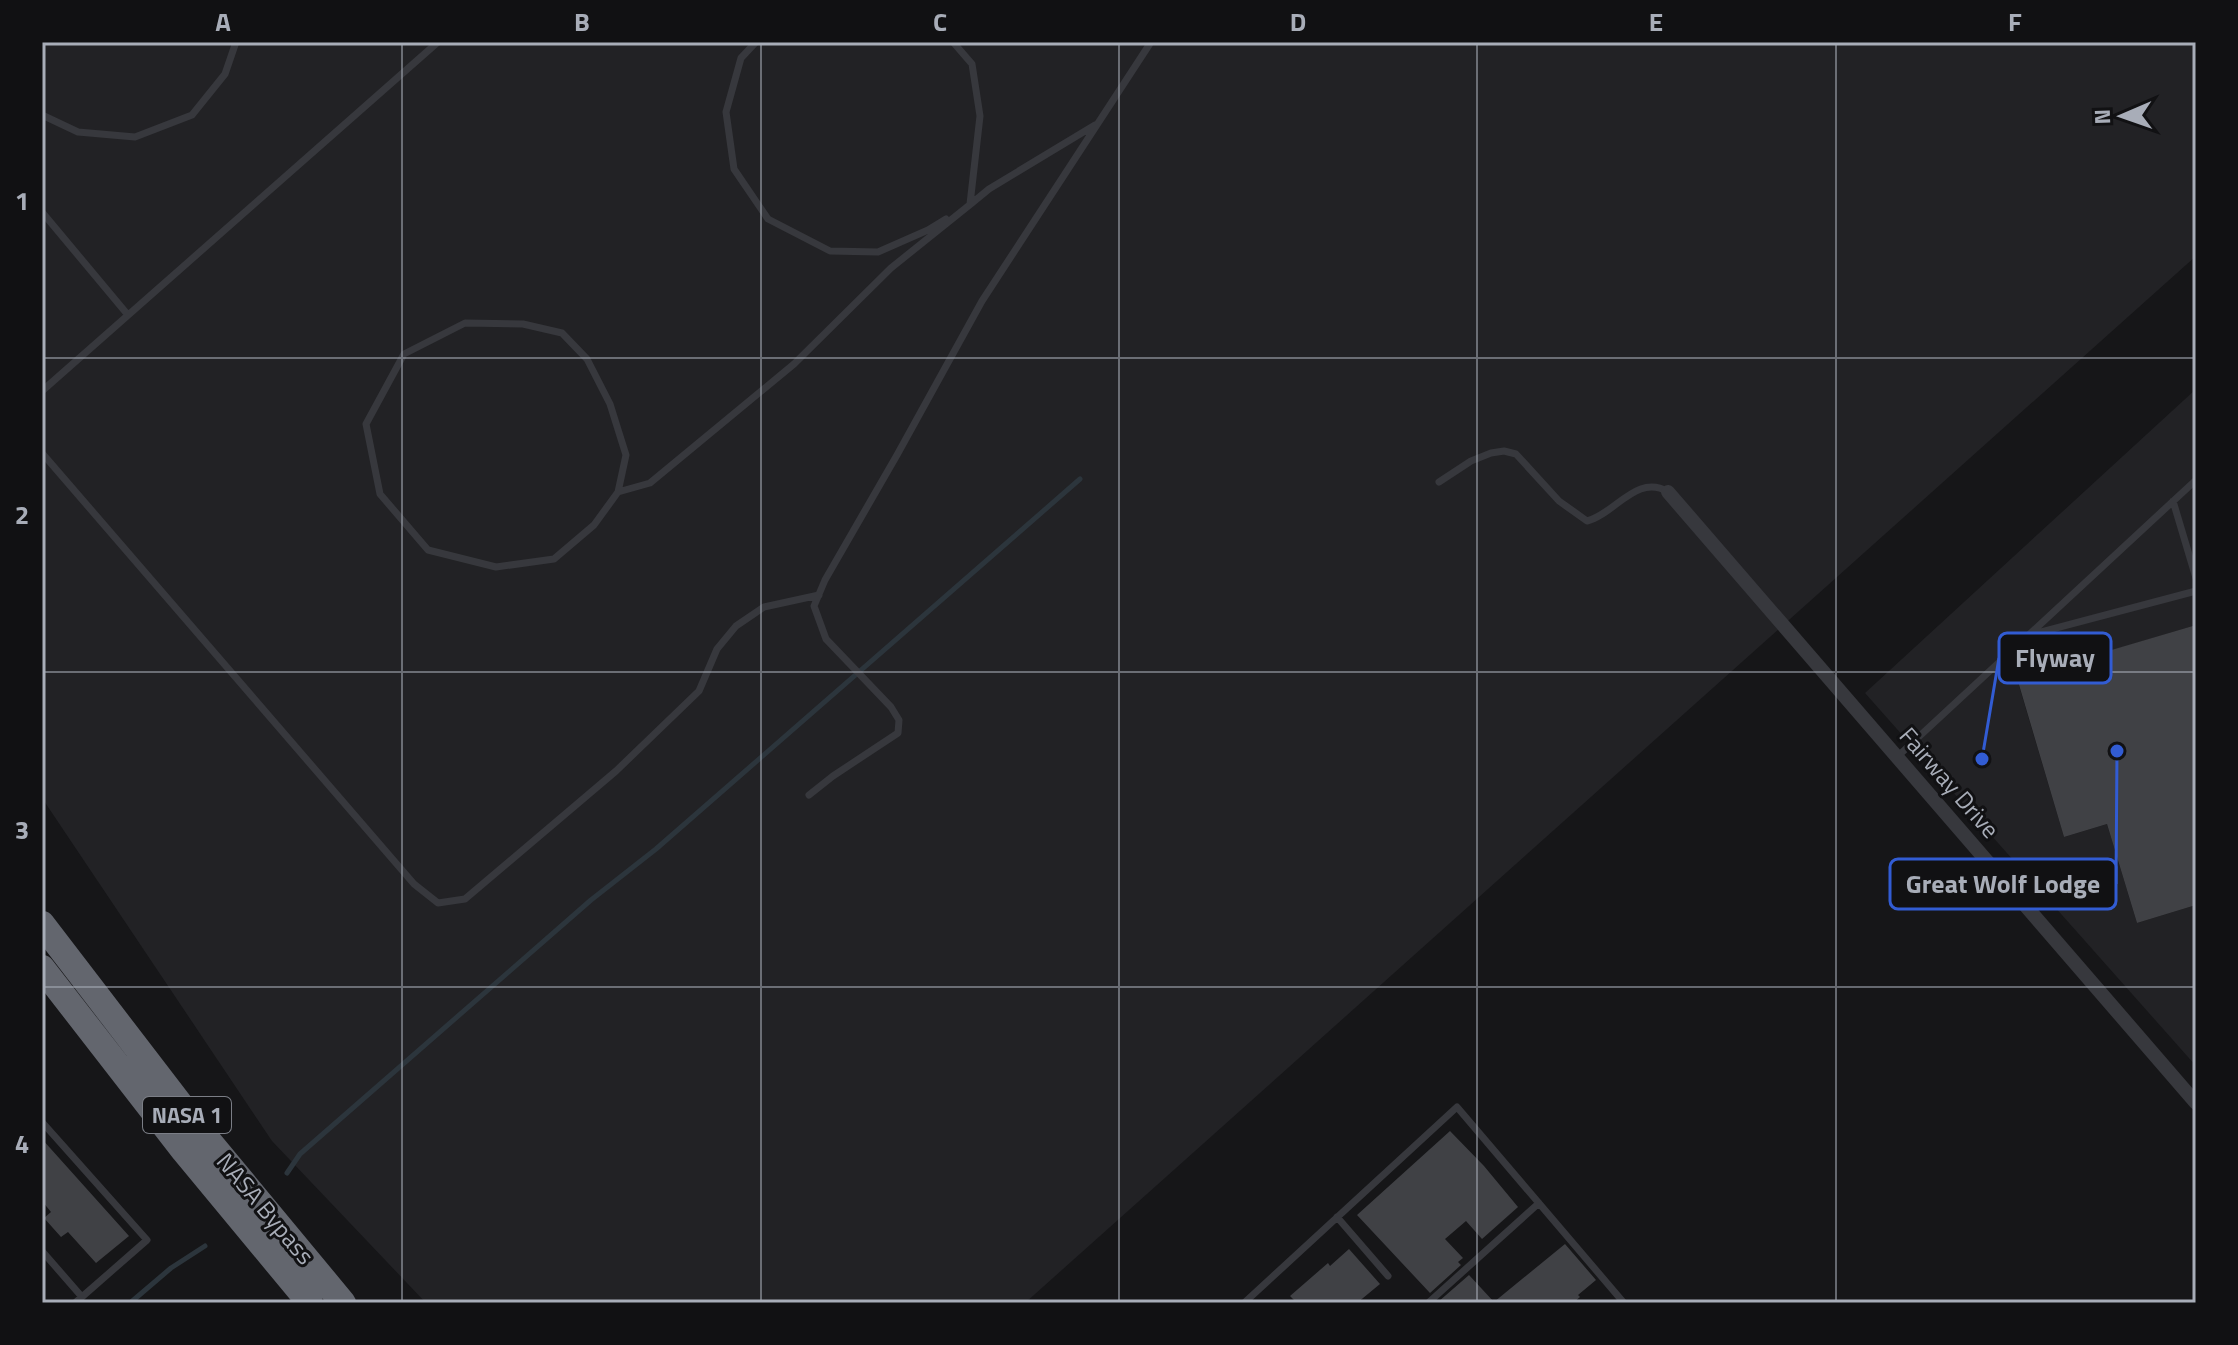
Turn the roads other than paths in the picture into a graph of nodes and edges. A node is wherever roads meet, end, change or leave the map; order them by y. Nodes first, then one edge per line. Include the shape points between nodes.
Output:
1 (236, 42) edge
2 (438, 42) edge
3 (756, 42) edge
4 (953, 42) edge
5 (1151, 42) edge
6 (42, 115) edge
7 (1095, 125) junction
8 (972, 203) junction
9 (42, 212) edge
10 (128, 315) junction
11 (42, 391) edge
12 (42, 453) edge
13 (2196, 480) edge
14 (1439, 482) dead end
15 (618, 492) junction
16 (1668, 492) joint
17 (2173, 501) junction
18 (2196, 539) edge
19 (2185, 542) junction
20 (2196, 578) edge
21 (2196, 591) edge
22 (819, 595) junction
23 (2028, 635) junction
24 (1897, 757) junction
25 (809, 795) dead end
26 (42, 924) edge
27 (42, 968) edge
28 (2196, 1103) edge
29 (42, 1122) edge
30 (1539, 1203) junction
31 (1337, 1217) junction
32 (250, 1232) junction
33 (42, 1251) edge
34 (1388, 1276) dead end
35 (78, 1300) edge
36 (343, 1302) edge
37 (1246, 1302) edge
38 (302, 1303) edge
39 (310, 1303) edge
40 (1428, 1303) edge
41 (1624, 1303) edge

1 - 6 lane via 225,74 192,115 135,137 78,132
2 - 10 lane
3 - 8 lane via 741,58 726,112 734,169 768,219 830,251 878,252
4 - 8 lane via 972,64 980,116
5 - 7 lane
7 - 8 lane
7 - 22 lane via 982,301
8 - 15 lane via 891,268 794,364 650,483
9 - 10 lane
10 - 11 lane
12 - 22 lane via 414,884 438,903 465,899 616,771 699,691 717,649 736,626 764,607
13 - 17 lane
14 - 16 lane via 1471,461 1504,451 1516,454 1559,501 1587,521 1643,487
15 - 15 lane via 594,525 554,559 496,567 428,550 380,494 366,424 404,354 465,323 523,324 562,333 587,359 610,404 626,455
16 - 24 street, Fairway Drive
17 - 19 lane
17 - 23 lane
18 - 19 lane
19 - 20 lane
21 - 23 lane
22 - 25 lane via 814,606 826,639 899,720 898,733
23 - 24 lane
24 - 28 street, Fairway Drive
26 - 36 highway, NASA Bypass / NASA 1 via 194,1123
27 - 32 highway, NASA Bypass / NASA 1
29 - 35 lane via 147,1240
30 - 31 lane via 1457,1107
30 - 40 lane
30 - 41 lane
31 - 34 lane
31 - 37 lane
32 - 38 highway
32 - 39 highway, NASA Bypass / NASA 1
33 - 35 lane

